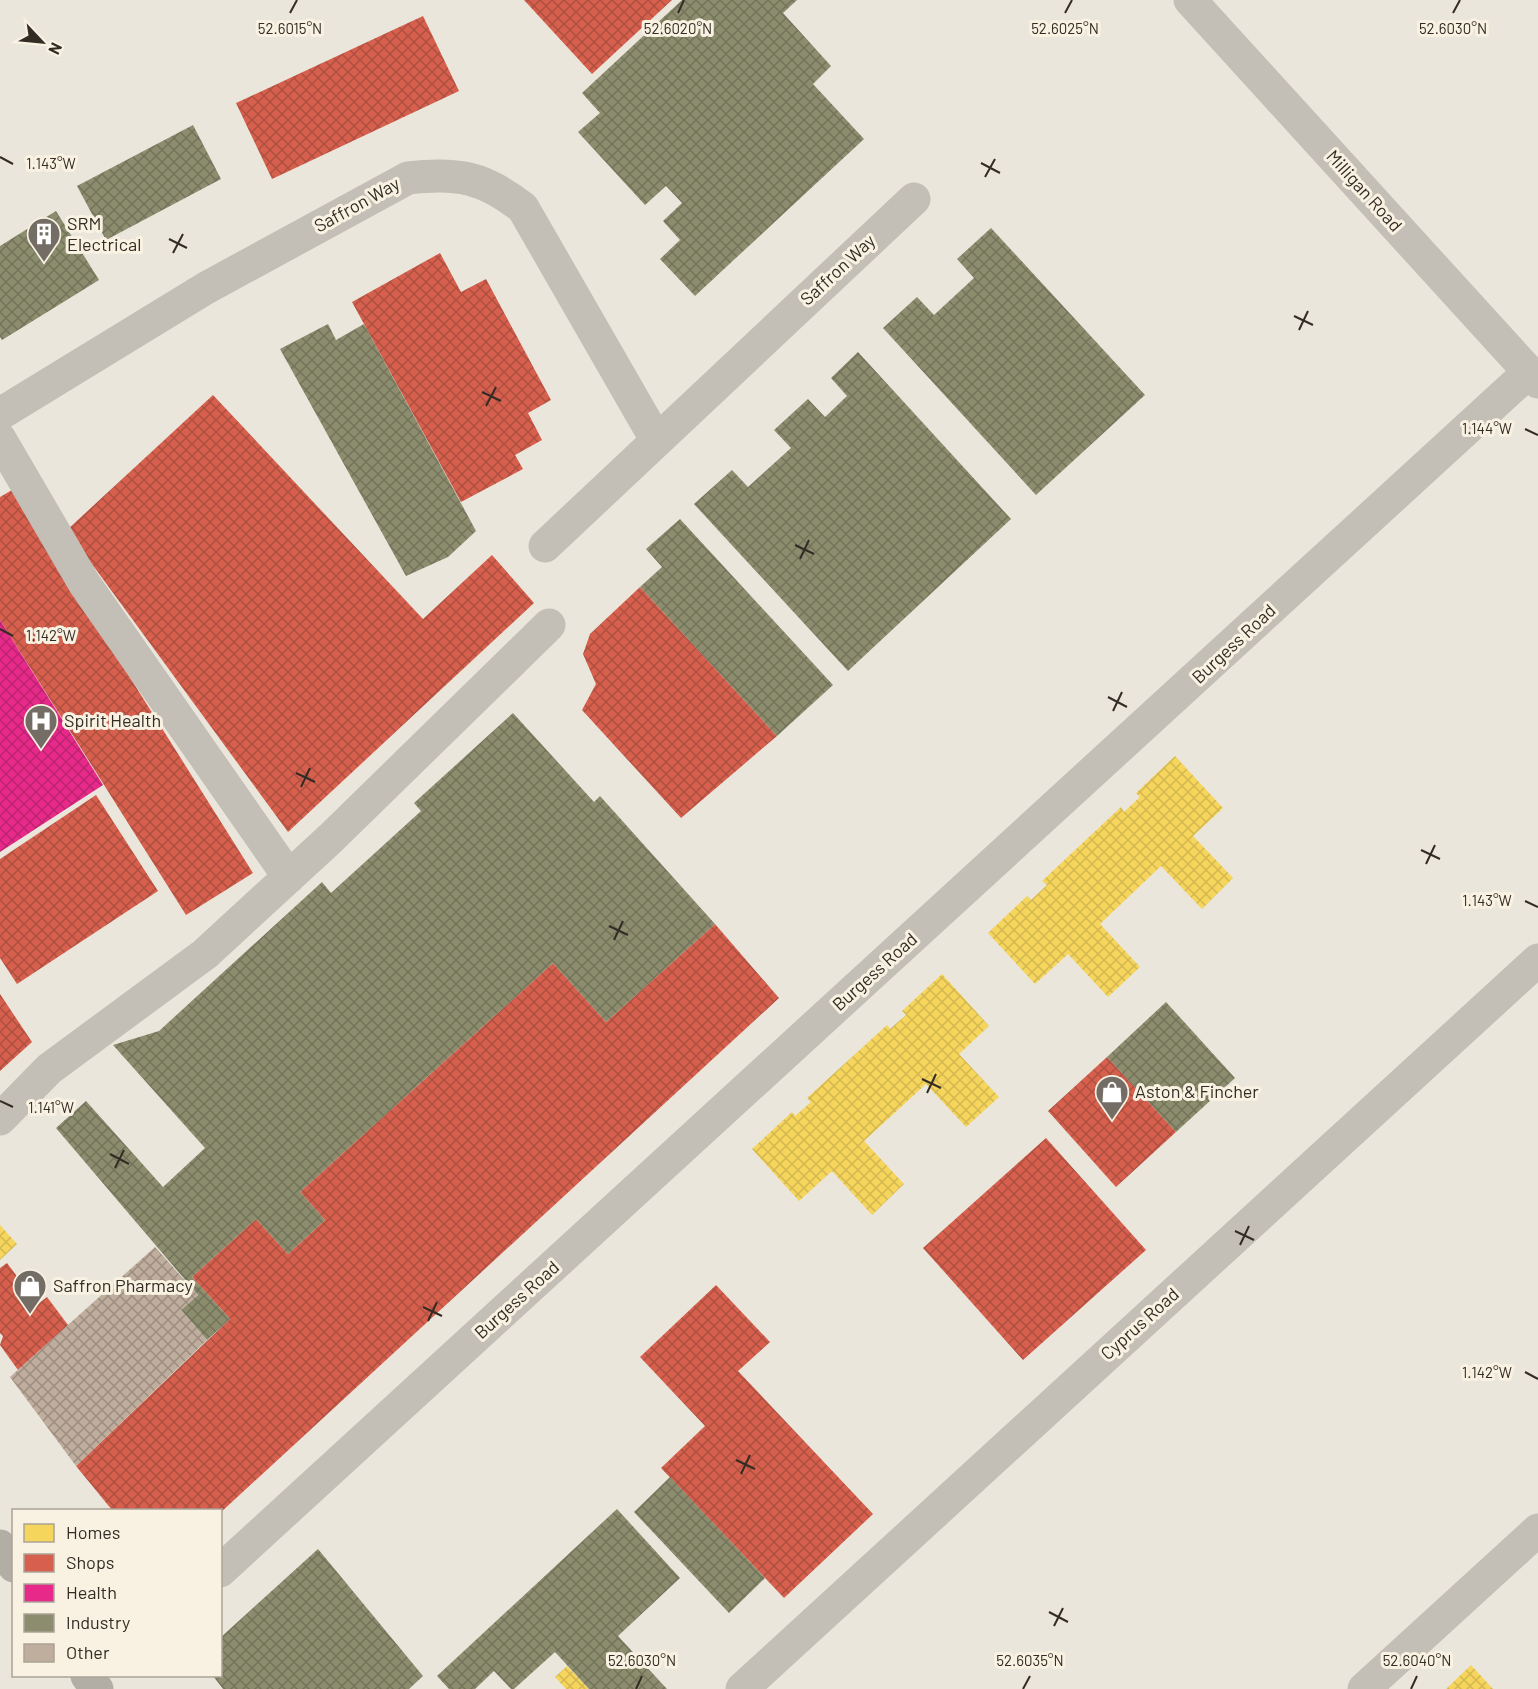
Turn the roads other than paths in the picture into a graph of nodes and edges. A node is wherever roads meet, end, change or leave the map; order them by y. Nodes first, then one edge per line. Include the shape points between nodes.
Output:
1 (1190, 0) edge
2 (914, 199) dead end
3 (1534, 377) edge
4 (0, 414) edge
5 (0, 439) edge
6 (657, 441) junction
7 (545, 546) dead end
8 (549, 625) dead end
9 (289, 878) junction
10 (1538, 960) edge
11 (0, 1119) edge
12 (1538, 1530) edge
13 (0, 1546) edge
14 (12, 1563) edge
15 (222, 1569) edge
16 (86, 1677) edge
17 (88, 1677) edge
18 (72, 1689) edge
19 (97, 1689) edge
20 (742, 1689) edge
21 (1364, 1689) edge

1 - 3 street, Milligan Road
2 - 6 street, Saffron Way
3 - 15 street, Burgess Road
4 - 6 street, Saffron Way via 226,277 408,178 438,174 472,179 499,189 523,208
5 - 9 street via 84,583
6 - 7 street, Saffron Way
8 - 9 street
9 - 11 street via 205,954 49,1069
10 - 20 street, Cyprus Road
12 - 21 street
13 - 14 main road
16 - 18 street
17 - 19 main road

